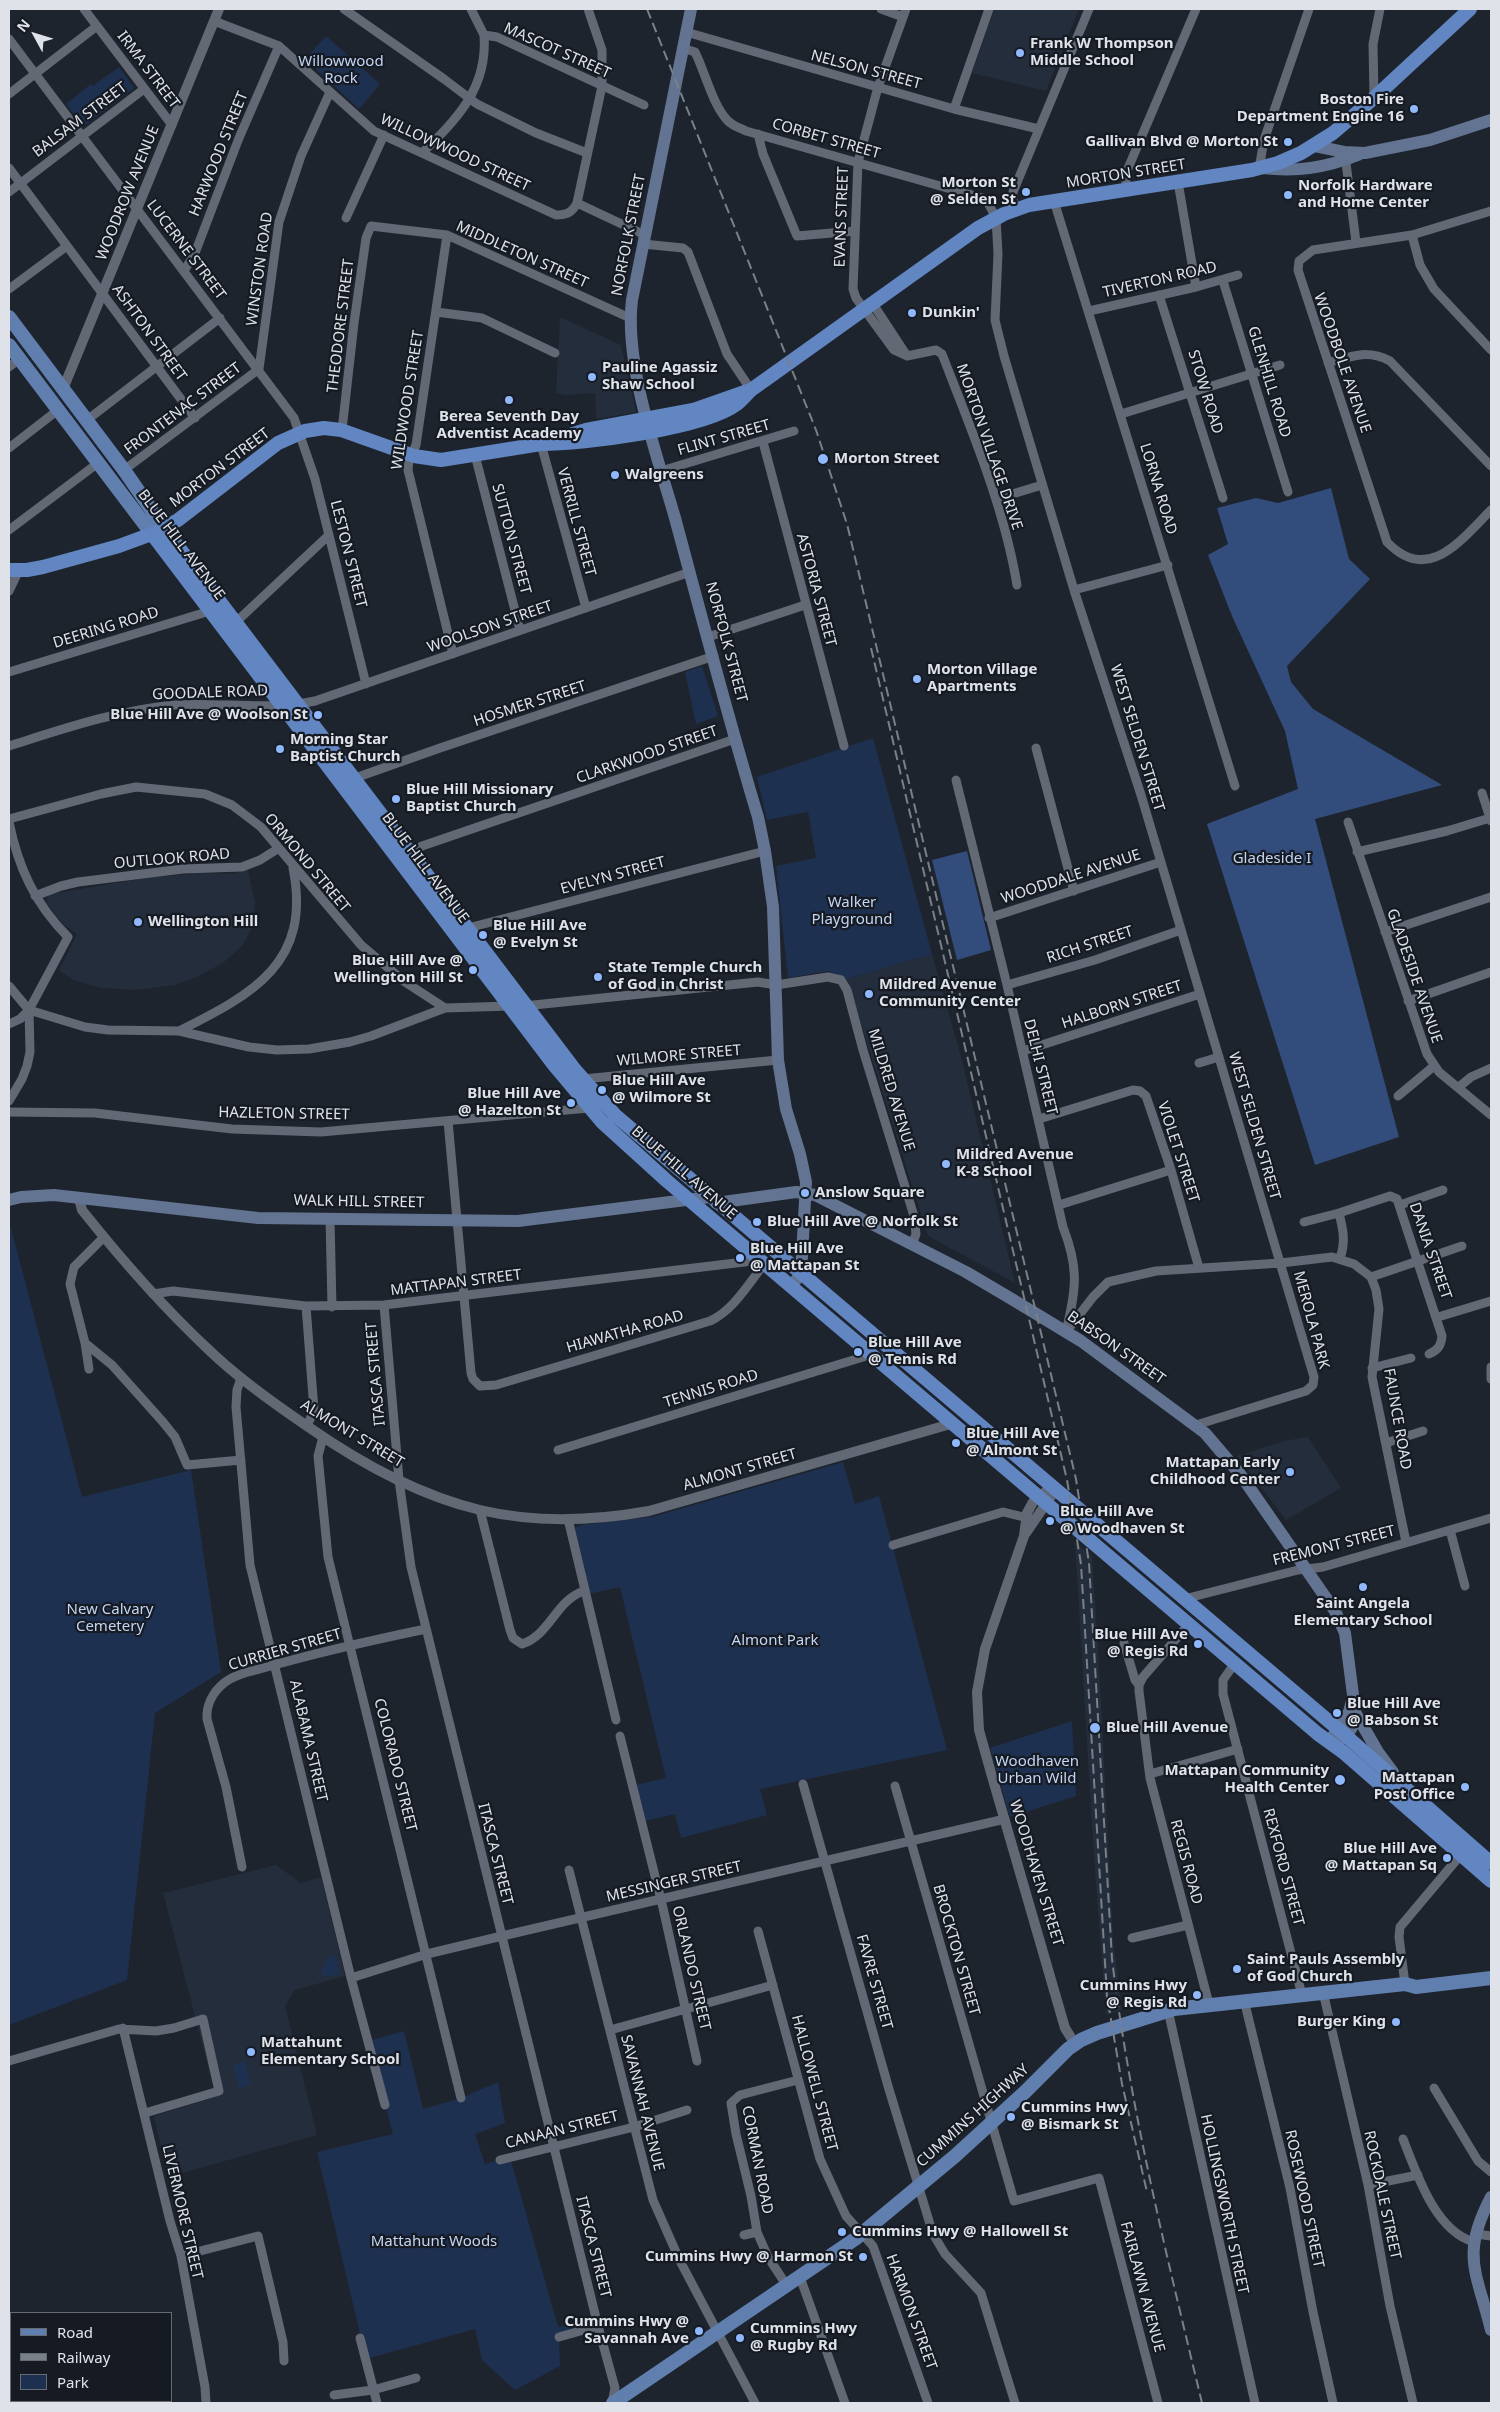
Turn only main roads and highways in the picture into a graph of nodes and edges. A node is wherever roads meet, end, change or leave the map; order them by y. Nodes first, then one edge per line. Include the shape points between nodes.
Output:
1 (690, 9) edge
2 (1470, 9) edge
3 (1491, 121) edge
4 (1315, 146) junction
5 (1345, 156) junction
6 (1260, 166) junction
7 (9, 317) edge
8 (9, 345) edge
9 (14, 363) edge
10 (63, 389) junction
11 (58, 410) junction
12 (649, 424) junction
13 (158, 531) junction
14 (14, 570) edge
15 (806, 1193) junction
16 (9, 1200) edge
17 (689, 1200) junction
18 (713, 1200) junction
19 (801, 1274) junction
20 (791, 1286) junction
21 (1354, 1708) junction
22 (1341, 1732) junction
23 (1332, 1744) junction
24 (1370, 1766) junction
25 (1411, 1793) junction
26 (1465, 1849) junction
27 (1491, 1863) edge
28 (1491, 1880) edge
29 (1491, 1969) edge
30 (1491, 1978) edge
31 (1405, 1984) junction
32 (1491, 2197) edge
33 (1489, 2315) edge
34 (1491, 2330) edge
35 (613, 2403) edge

1 - 12 main road, NORFOLK STREET via 630,318 634,359
2 - 4 highway, MORTON STREET via 1374,98
3 - 5 main road, MORTON STREET via 1430,140
4 - 5 main road
4 - 6 highway, MORTON STREET via 1289,159
5 - 6 main road, MORTON STREET via 1290,171
6 - 12 highway, MORTON STREET via 1013,210 996,218 751,390
7 - 10 main road, BLUE HILL AVENUE
8 - 9 main road, BLUE HILL AVENUE
9 - 11 main road, BLUE HILL AVENUE
10 - 11 main road
10 - 13 main road, BLUE HILL AVENUE via 124,470
11 - 13 main road, BLUE HILL AVENUE via 98,463
12 - 13 highway, MORTON STREET via 575,433 541,444 436,460 412,456 342,430 321,428 299,432 278,443 178,520
12 - 15 main road, NORFOLK STREET via 765,851 772,908 778,1060 785,1108 804,1170
13 - 14 highway, MORTON STREET via 34,570
13 - 17 highway, BLUE HILL AVENUE via 210,611 589,1108
13 - 18 highway, BLUE HILL AVENUE via 236,622 582,1079 623,1122
15 - 18 main road, BABSON STREET
15 - 19 main road, NORFOLK STREET
15 - 21 main road, BABSON STREET via 843,1208 966,1272 1047,1320 1196,1425 1240,1474 1335,1611 1345,1633
16 - 17 main road, WALK HILL STREET via 54,1195 258,1218 518,1221
17 - 18 main road, WALK HILL STREET
17 - 20 highway, BLUE HILL AVENUE
18 - 19 highway, BLUE HILL AVENUE
19 - 20 main road
19 - 22 highway, BLUE HILL AVENUE
20 - 23 highway, BLUE HILL AVENUE
21 - 22 main road
21 - 25 main road, BLUE HILL AVENUE via 1380,1756
22 - 23 main road
22 - 24 highway, BLUE HILL AVENUE
23 - 24 highway, BLUE HILL AVENUE
24 - 25 highway, BLUE HILL AVENUE
24 - 26 highway, BLUE HILL AVENUE
25 - 26 highway, BLUE HILL AVENUE
26 - 27 highway, BLUE HILL AVENUE
26 - 28 highway, BLUE HILL AVENUE
29 - 31 main road, CUMMINS HIGHWAY via 1417,1978
30 - 31 main road, CUMMINS HIGHWAY via 1416,1987
31 - 35 main road, CUMMINS HIGHWAY via 1168,2010 1101,2031 1075,2044 991,2123 862,2234
32 - 33 main road via 1475,2238 1474,2271
33 - 34 main road

